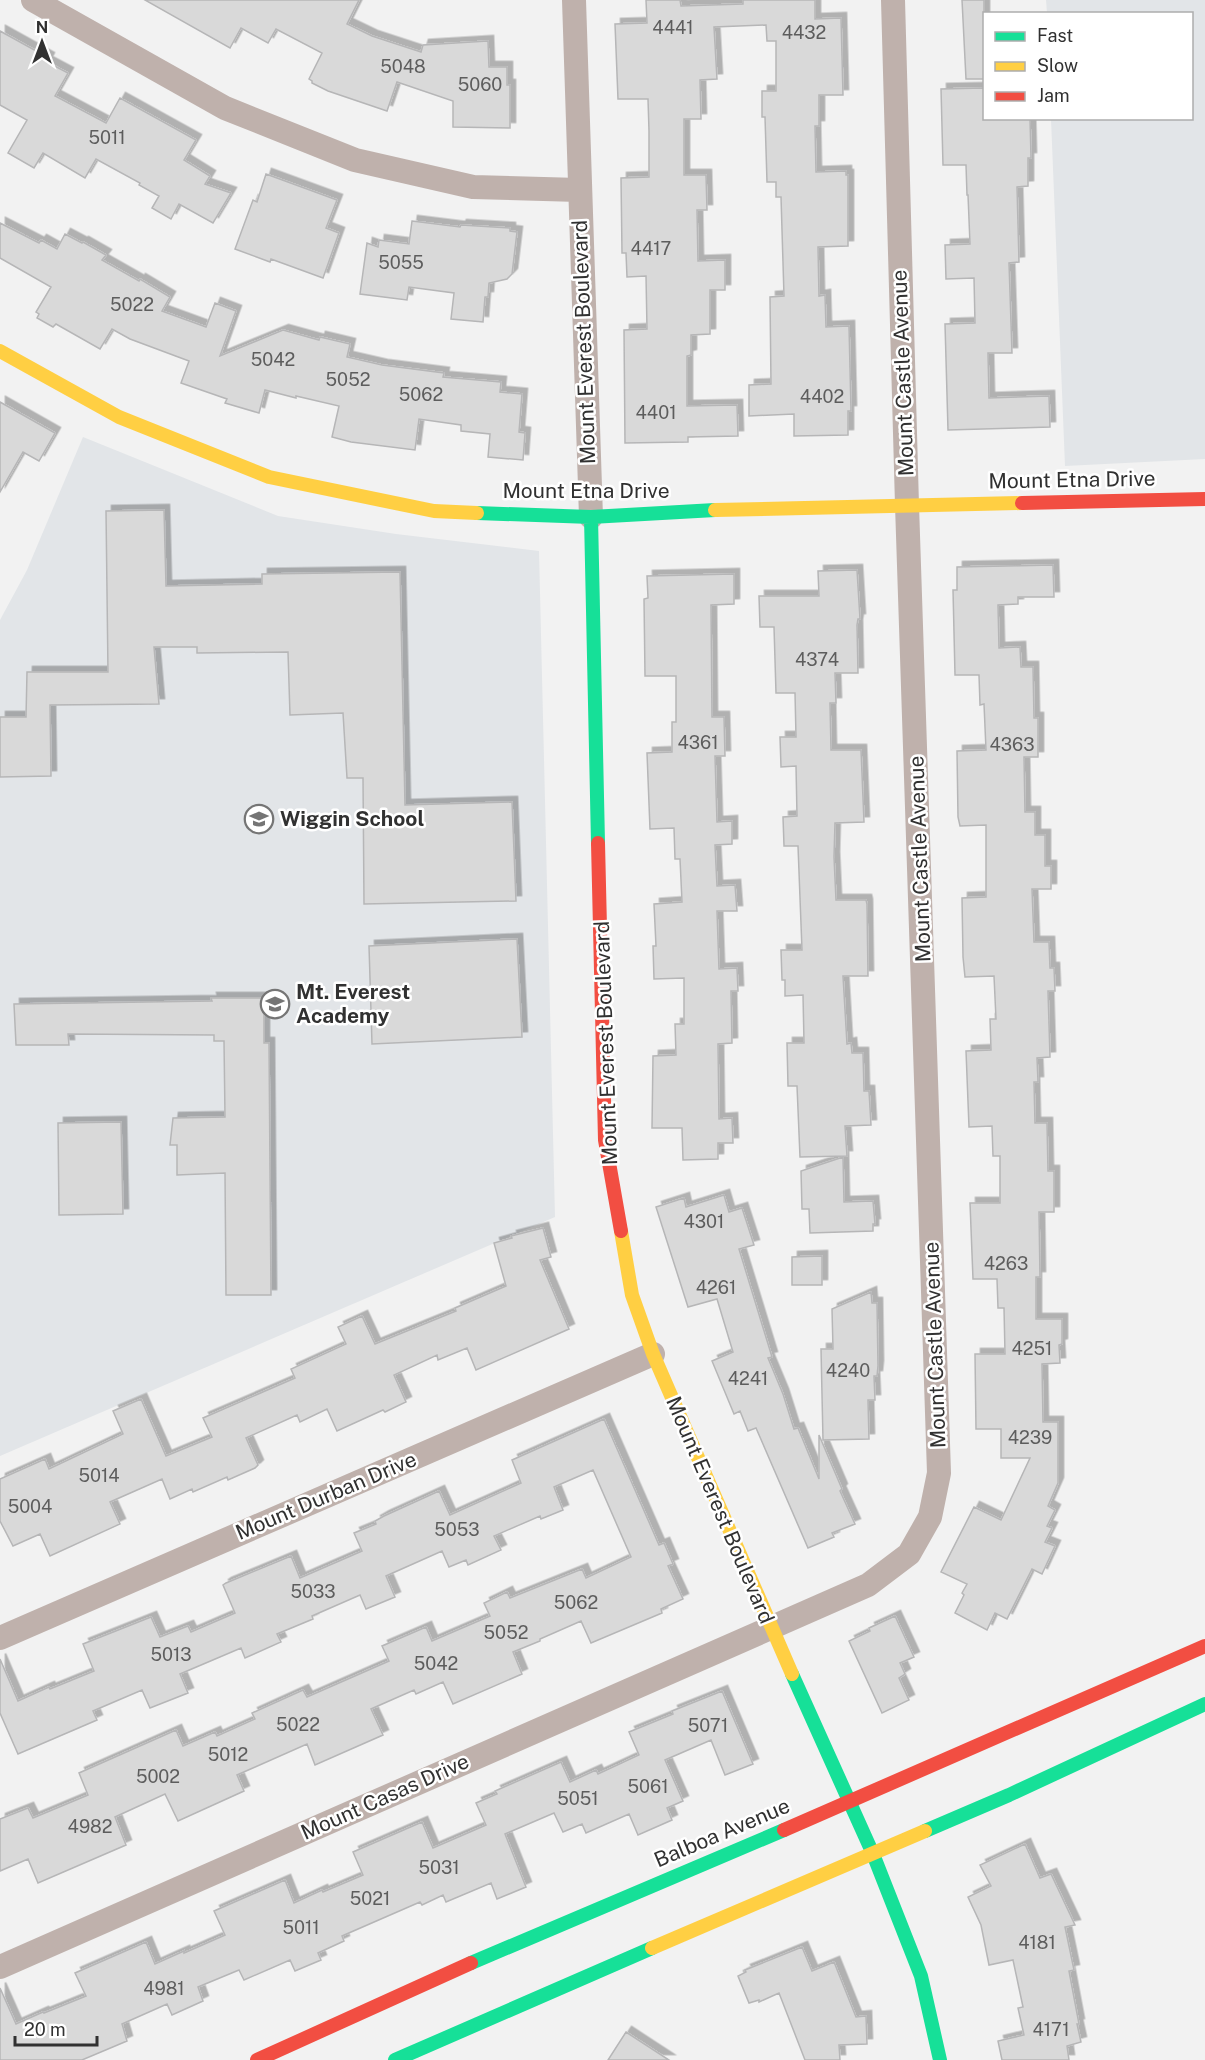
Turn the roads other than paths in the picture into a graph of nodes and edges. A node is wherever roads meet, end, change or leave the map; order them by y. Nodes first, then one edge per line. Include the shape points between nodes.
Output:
1 (33, 0) edge
2 (574, 0) edge
3 (893, 0) edge
4 (579, 190) junction
5 (0, 351) edge
6 (1205, 499) edge
7 (907, 505) junction
8 (591, 516) junction
9 (653, 1354) junction
10 (771, 1627) junction
11 (0, 1638) edge
12 (1205, 1646) edge
13 (1205, 1704) edge
14 (850, 1802) junction
15 (873, 1854) junction
16 (0, 1967) edge
17 (257, 2060) edge
18 (395, 2060) edge
19 (939, 2060) edge

1 - 4 street via 225,108 355,160 473,187
2 - 4 street, Mount Everest Boulevard
3 - 7 street, Mount Castle Avenue
4 - 8 street, Mount Everest Boulevard
5 - 8 street, Mount Etna Drive via 119,417 269,477 434,512
6 - 7 street, Mount Etna Drive
7 - 8 street, Mount Etna Drive
7 - 10 street, Mount Castle Avenue via 939,1473 930,1517 909,1554 868,1585
8 - 9 street, Mount Everest Boulevard via 605,1140 632,1295
9 - 10 street, Mount Everest Boulevard
9 - 11 street, Mount Durban Drive
10 - 14 street, Mount Everest Boulevard
10 - 16 street, Mount Casas Drive
12 - 14 street, Balboa Avenue
13 - 15 street
14 - 15 street, Mount Everest Boulevard
14 - 17 street, Balboa Avenue via 532,1936
15 - 18 street
15 - 19 street, Mount Everest Boulevard via 921,1976

